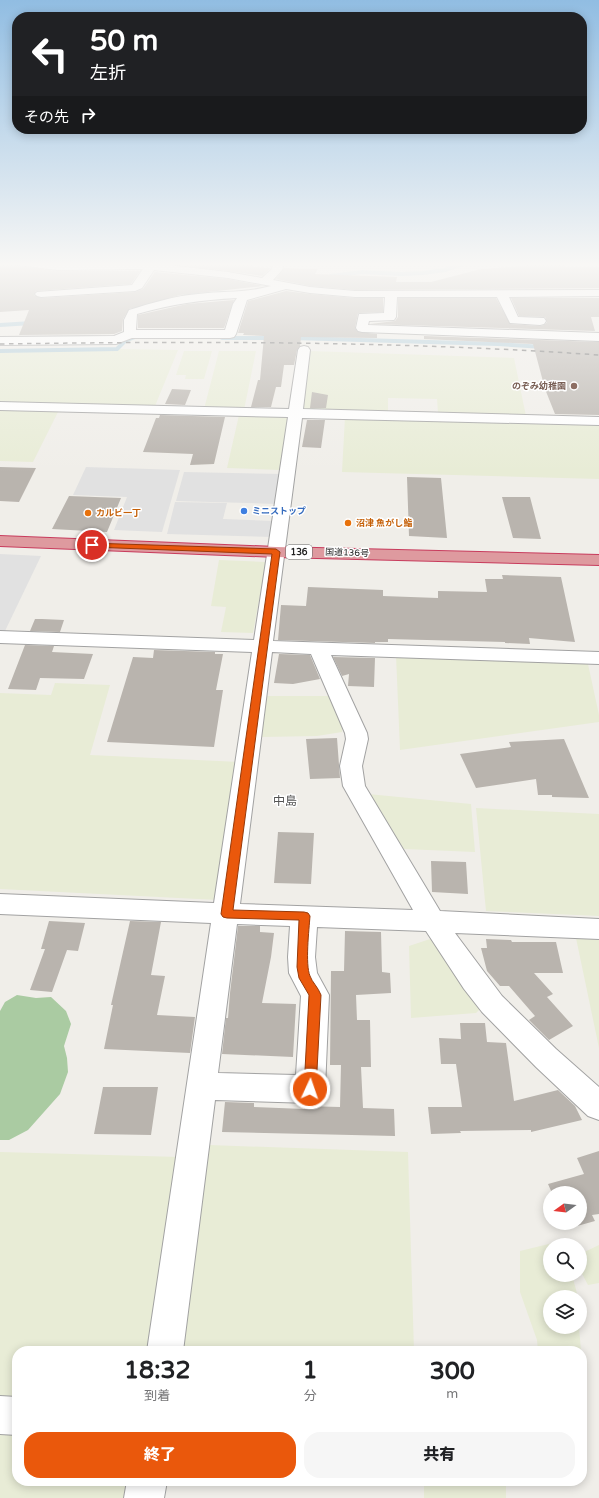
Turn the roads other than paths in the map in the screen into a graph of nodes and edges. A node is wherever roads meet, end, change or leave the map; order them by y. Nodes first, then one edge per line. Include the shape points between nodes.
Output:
1 (127, 332) edge
2 (178, 332) edge
3 (231, 332) edge
4 (465, 332) edge
5 (599, 337) edge
6 (0, 341) edge
7 (304, 350) dead end
8 (0, 406) edge
9 (296, 413) junction
10 (599, 421) edge
11 (0, 541) edge
12 (276, 552) junction
13 (599, 560) edge
14 (0, 636) edge
15 (263, 646) junction
16 (318, 647) junction
17 (599, 658) edge
18 (0, 904) edge
19 (227, 914) junction
20 (304, 916) junction
21 (432, 920) junction
22 (599, 929) edge
23 (202, 1086) junction
24 (599, 1106) edge
25 (166, 1346) edge
26 (0, 1415) edge
27 (12, 1416) edge
28 (146, 1486) edge
29 (144, 1498) edge

1 - 6 street via 116,340
2 - 3 street via 230,334
4 - 5 street
7 - 9 street
8 - 9 street
9 - 10 street
9 - 12 street
11 - 12 highway, 国道136号 / 136
12 - 13 highway, 国道136号 / 136
12 - 15 street
14 - 15 street
15 - 16 street
15 - 19 street
16 - 17 street
16 - 21 street via 356,733 351,766 354,786
18 - 19 street
19 - 20 street
19 - 23 street
20 - 21 street
20 - 23 street via 302,967 315,995 310,1089
21 - 22 street
21 - 24 street via 492,1004
23 - 25 street
26 - 27 street
28 - 29 street

